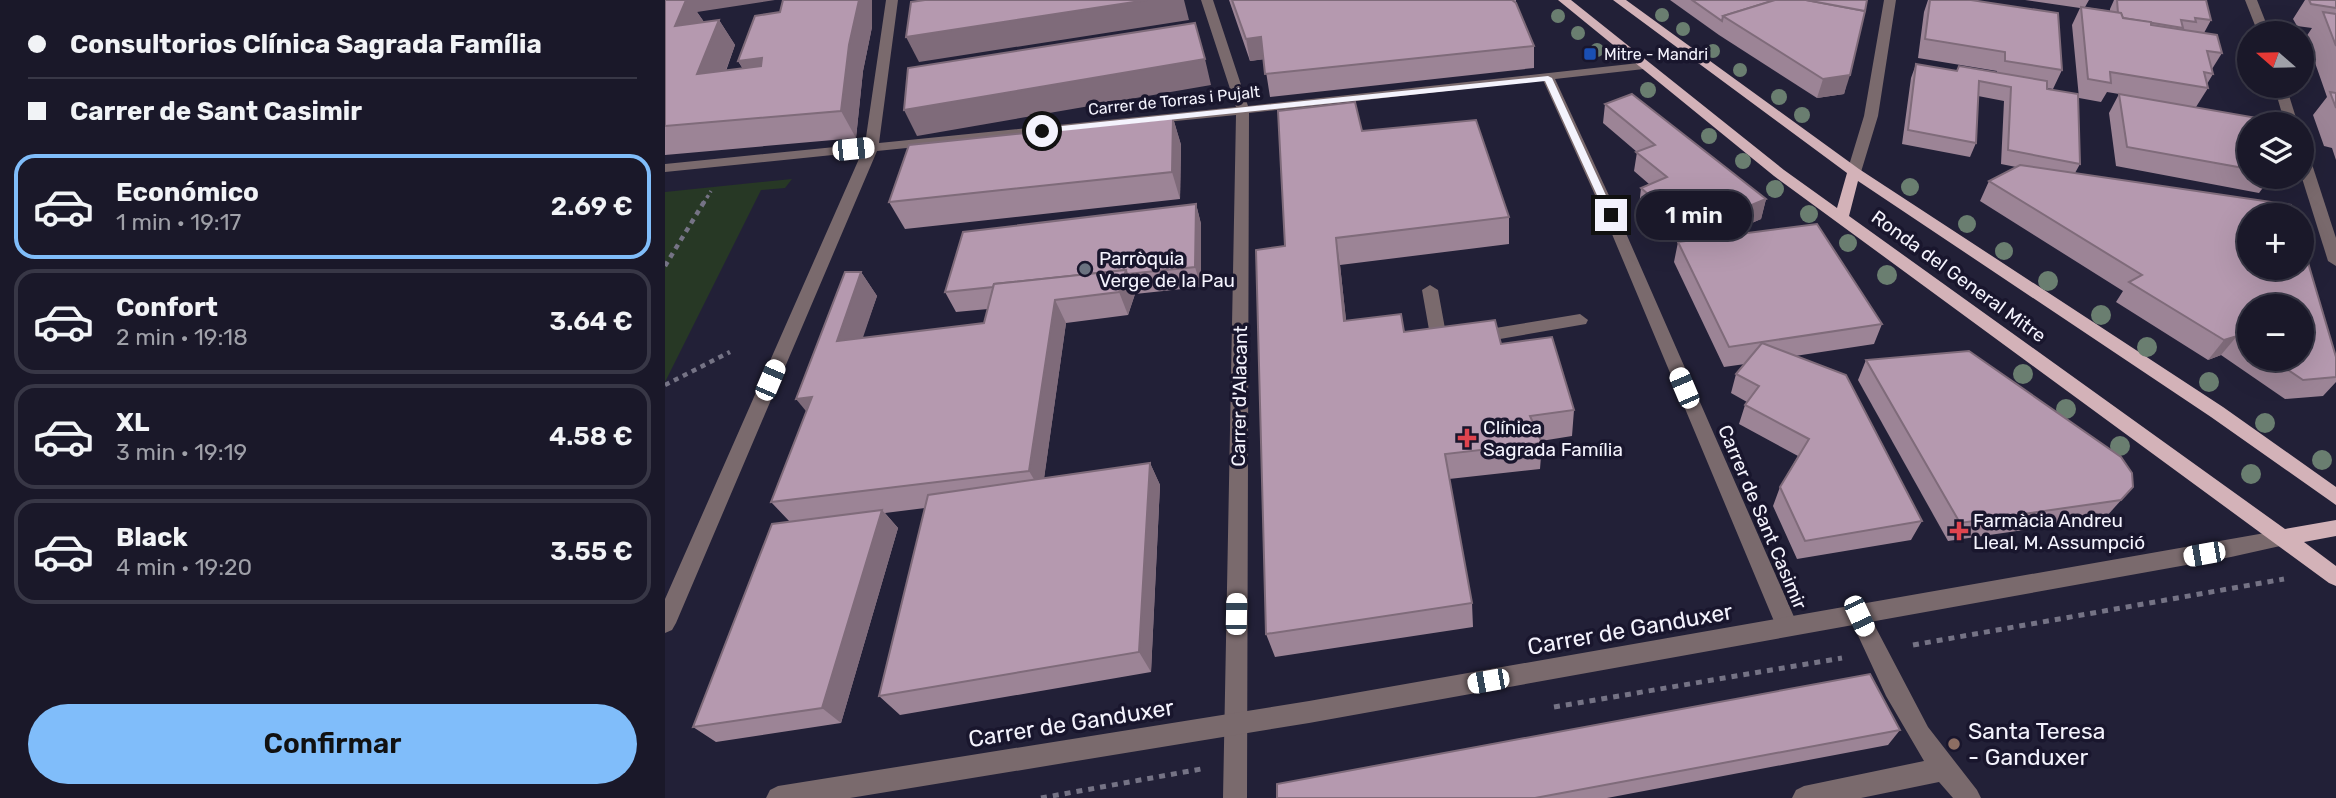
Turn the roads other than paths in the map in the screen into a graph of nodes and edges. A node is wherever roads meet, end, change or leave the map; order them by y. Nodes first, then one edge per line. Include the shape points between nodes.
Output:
1 (892, 0) edge
2 (1207, 0) edge
3 (1564, 0) edge
4 (1619, 0) edge
5 (1890, 0) edge
6 (2251, 0) edge
7 (2259, 21) edge
8 (1644, 65) junction
9 (1548, 78) junction
10 (1243, 110) junction
11 (871, 148) junction
12 (665, 168) edge
13 (1854, 172) junction
14 (2313, 189) edge
15 (1841, 218) junction
16 (2336, 261) edge
17 (1430, 290) dead end
18 (1580, 320) dead end
19 (2336, 497) edge
20 (2336, 528) edge
21 (2282, 538) junction
22 (2336, 577) edge
23 (1859, 616) junction
24 (665, 623) edge
25 (1787, 626) junction
26 (1235, 722) junction
27 (1944, 769) junction
28 (778, 798) edge
29 (1235, 798) edge
30 (1804, 798) edge
31 (1969, 798) edge

1 - 11 street
2 - 10 street, Carrer d'Alacant
3 - 8 main road, Ronda del General Mitre
4 - 13 main road, Ronda del General Mitre
5 - 13 street via 1871,116
6 - 7 street
8 - 9 street, Carrer de Torras i Pujalt
8 - 15 main road, Ronda del General Mitre
9 - 10 street, Carrer de Torras i Pujalt
9 - 25 street, Carrer de Sant Casimir
10 - 11 street, Carrer de Torras i Pujalt
10 - 26 street, Carrer d'Alacant
11 - 12 street, Carrer de Torras i Pujalt
11 - 24 street
13 - 15 main road
13 - 19 main road, Ronda del General Mitre via 2217,412
14 - 16 street
15 - 21 main road, Ronda del General Mitre
17 - 18 street via 1439,341
20 - 21 main road
21 - 22 main road, Ronda del General Mitre
21 - 23 street, Carrer de Ganduxer
23 - 25 street, Carrer de Ganduxer
23 - 27 street via 1909,715
25 - 26 street, Carrer de Ganduxer
26 - 28 street, Carrer de Ganduxer
26 - 29 street, Carrer d'Alacant
27 - 30 street
27 - 31 street

